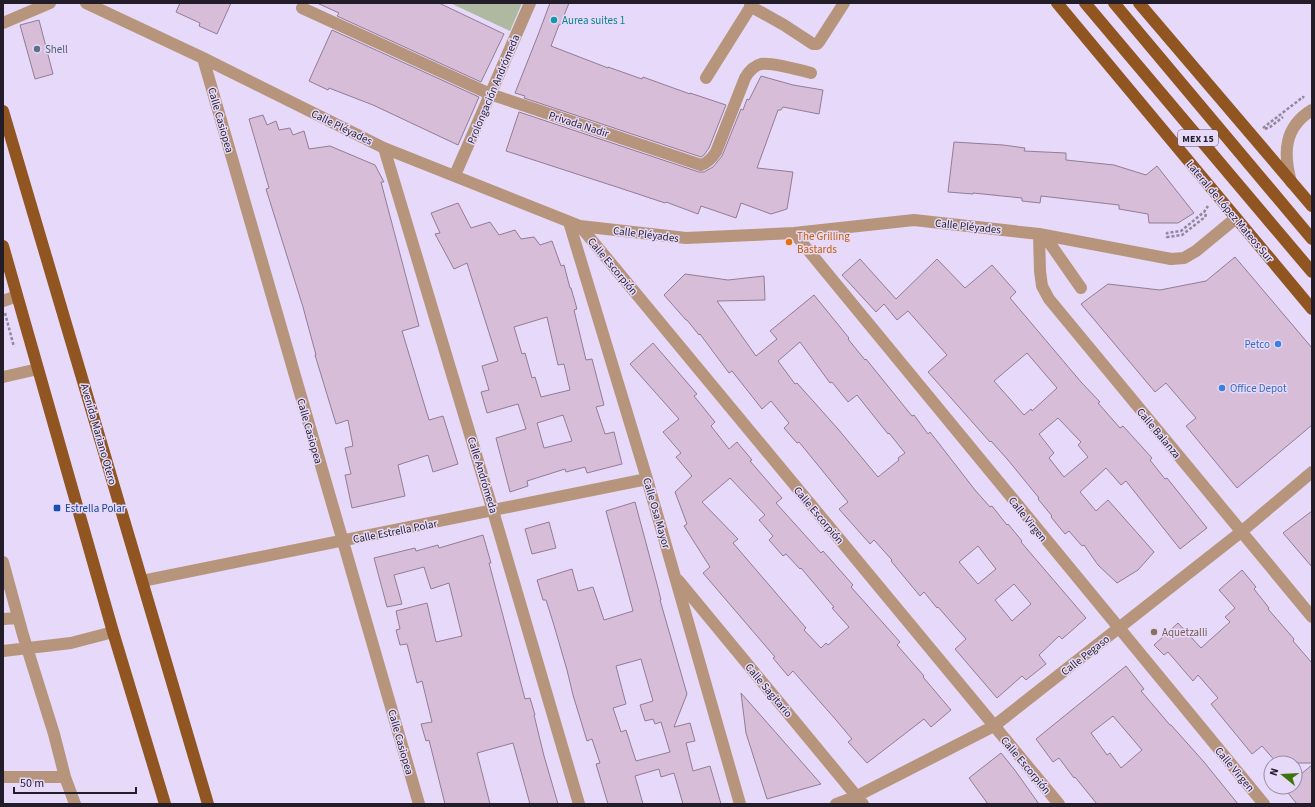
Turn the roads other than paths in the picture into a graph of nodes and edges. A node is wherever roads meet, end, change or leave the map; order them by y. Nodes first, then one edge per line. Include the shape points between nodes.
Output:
1 (50, 3) edge
2 (86, 3) edge
3 (530, 3) edge
4 (844, 3) edge
5 (1057, 3) edge
6 (1065, 3) edge
7 (1085, 3) edge
8 (1114, 3) edge
9 (1139, 3) edge
10 (752, 5) edge
11 (302, 8) dead end
12 (3, 23) edge
13 (1076, 26) junction
14 (203, 58) junction
15 (811, 72) dead end
16 (706, 78) dead end
17 (490, 94) junction
18 (1309, 105) edge
19 (3, 111) edge
20 (384, 148) junction
21 (455, 175) junction
22 (1292, 182) junction
23 (1312, 206) edge
24 (1236, 218) junction
25 (574, 224) junction
26 (794, 233) junction
27 (1042, 235) junction
28 (1312, 239) edge
29 (3, 246) edge
30 (1312, 272) edge
31 (1081, 288) dead end
32 (17, 296) junction
33 (3, 301) edge
34 (1312, 309) edge
35 (38, 369) junction
36 (3, 377) edge
37 (1312, 472) edge
38 (647, 479) junction
39 (493, 511) junction
40 (1241, 532) junction
41 (342, 541) junction
42 (3, 562) edge
43 (675, 576) junction
44 (142, 581) junction
45 (1312, 617) edge
46 (18, 618) junction
47 (3, 619) edge
48 (1118, 628) junction
49 (114, 632) junction
50 (28, 648) junction
51 (3, 650) edge
52 (994, 726) junction
53 (3, 777) edge
54 (65, 777) junction
55 (860, 800) edge
56 (75, 804) edge
57 (165, 804) edge
58 (208, 804) edge
59 (419, 804) edge
60 (579, 804) edge
61 (740, 804) edge
62 (836, 804) edge
63 (1059, 804) edge
64 (1264, 804) edge

1 - 12 street
2 - 14 street, Calle Pléyades
3 - 17 street, Prolongación Andrómeda
4 - 10 street via 817,44 813,44
5 - 13 main road, Lateral de López Mateos Sur
6 - 13 main road
7 - 30 main road, MEX 15
8 - 28 main road, MEX 15
9 - 22 main road
10 - 16 street
11 - 17 street, Privada Nadir
13 - 24 main road, Lateral de López Mateos Sur
14 - 20 street, Calle Pléyades
14 - 41 street, Calle Casiopea
15 - 17 street, Privada Nadir via 764,63 754,67 745,78 716,152 709,161 701,165
17 - 21 street, Prolongación Andrómeda
18 - 22 street via 1291,130 1286,149
19 - 44 main road, Avenida Mariano Otero
20 - 21 street, Calle Pléyades
20 - 39 street, Calle Andrómeda
21 - 25 street, Calle Pléyades
22 - 23 main road
24 - 27 street, Calle Pléyades via 1184,258 1171,259
24 - 34 main road, Lateral de López Mateos Sur
25 - 26 street, Calle Pléyades via 686,238
25 - 38 street, Calle Osa Mayor
25 - 52 street, Calle Escorpión
26 - 27 street, Calle Pléyades via 914,220
26 - 48 street, Calle Virgen
27 - 31 street
27 - 40 street, Calle Balanza via 1041,279 1048,299
29 - 32 main road
32 - 33 street
32 - 35 main road
35 - 36 street
35 - 49 main road
37 - 40 street, Calle Pegaso
38 - 39 street, Calle Estrella Polar
38 - 43 street, Calle Osa Mayor
39 - 41 street, Calle Estrella Polar
39 - 60 street, Calle Andrómeda
40 - 45 street, Calle Balanza
40 - 48 street, Calle Pegaso
41 - 44 street, Calle Estrella Polar
41 - 59 street, Calle Casiopea
42 - 46 street
43 - 55 street, Calle Sagitario
43 - 61 street, Calle Osa Mayor
44 - 58 main road, Avenida Mariano Otero
46 - 47 street
46 - 50 street
48 - 52 street, Calle Pegaso
48 - 64 street, Calle Virgen
49 - 50 street via 71,643
49 - 57 main road
50 - 51 street
50 - 54 street
52 - 55 street, Calle Pegaso
52 - 63 street, Calle Escorpión
53 - 54 street
54 - 56 street
55 - 62 street, Calle Pegaso

